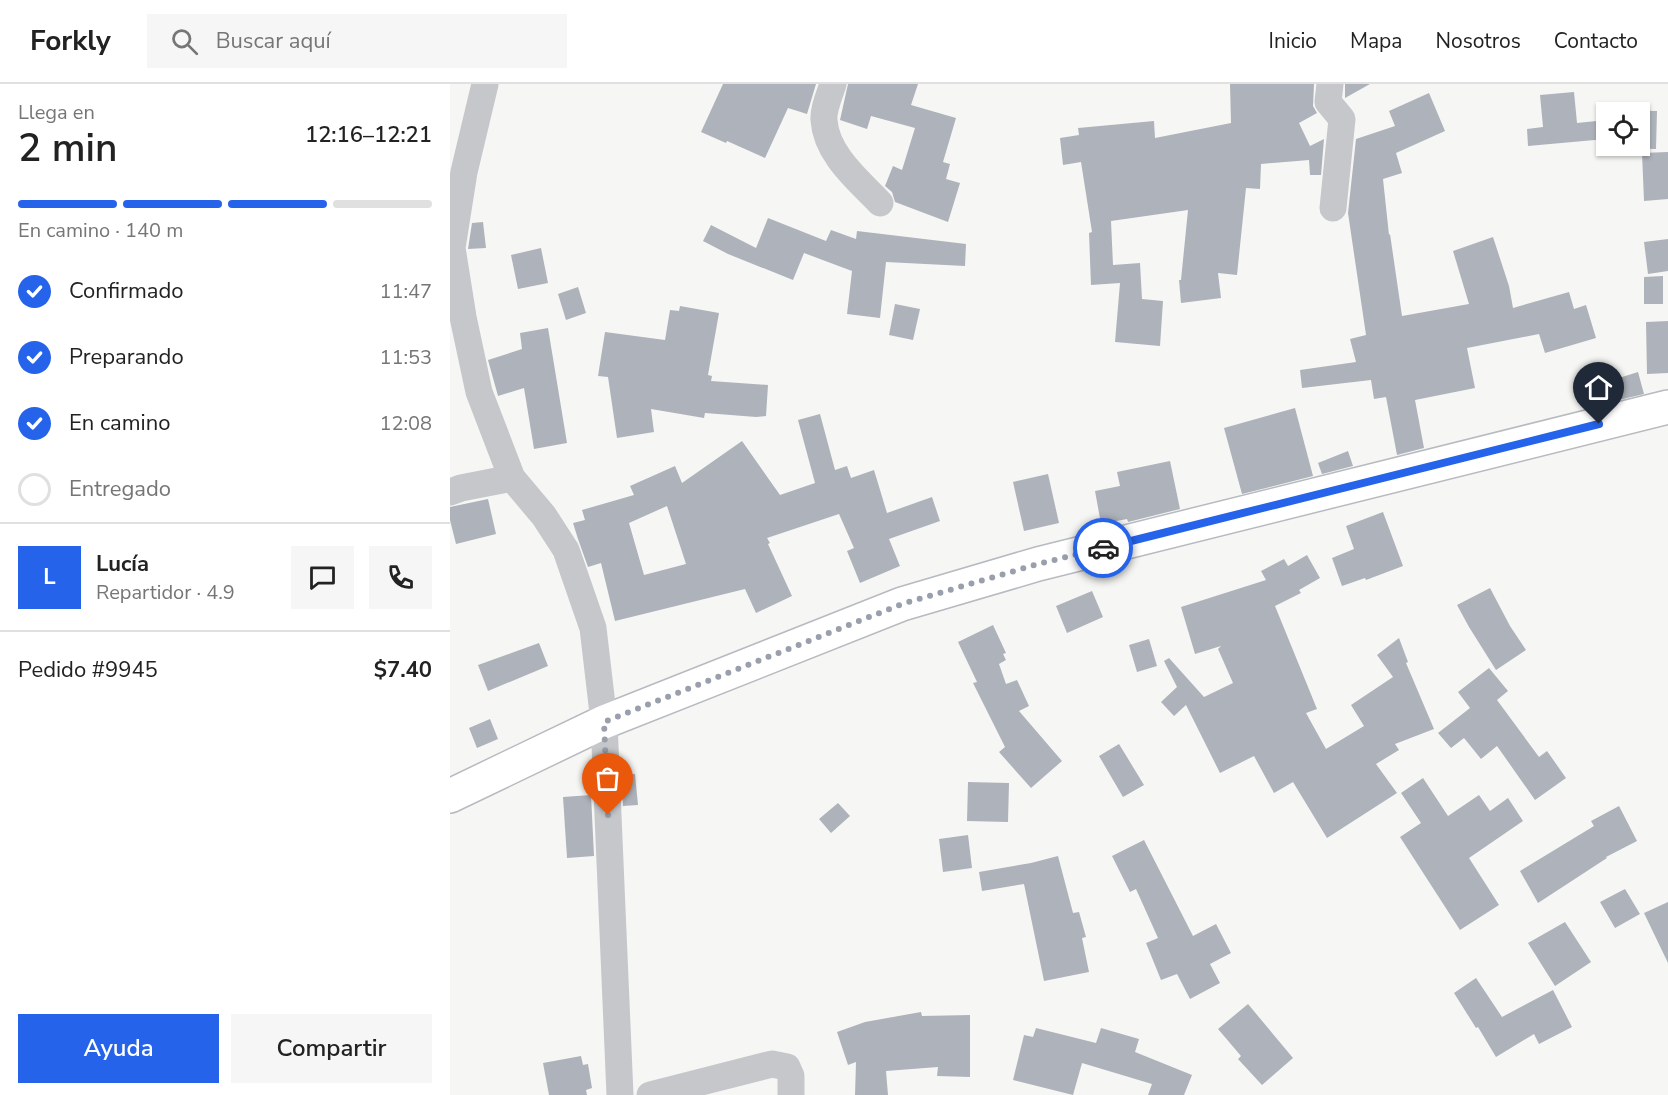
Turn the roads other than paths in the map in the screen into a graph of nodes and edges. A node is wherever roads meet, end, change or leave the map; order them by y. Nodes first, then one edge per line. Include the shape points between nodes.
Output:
1 (485, 84) edge
2 (833, 84) edge
3 (1330, 84) edge
4 (880, 202) dead end
5 (1333, 208) dead end
6 (1668, 407) edge
7 (512, 478) junction
8 (450, 492) edge
9 (604, 722) junction
10 (450, 796) edge
11 (620, 1095) edge
12 (650, 1095) edge
13 (791, 1095) edge

1 - 7 street via 464,172 452,248 479,392
2 - 4 street via 823,119 830,142 847,169
3 - 5 street via 1328,102 1342,119
6 - 9 street via 1038,564 902,604
7 - 8 street
7 - 9 street via 567,550 593,628
9 - 10 street
9 - 11 street
12 - 13 street via 772,1064 788,1067

